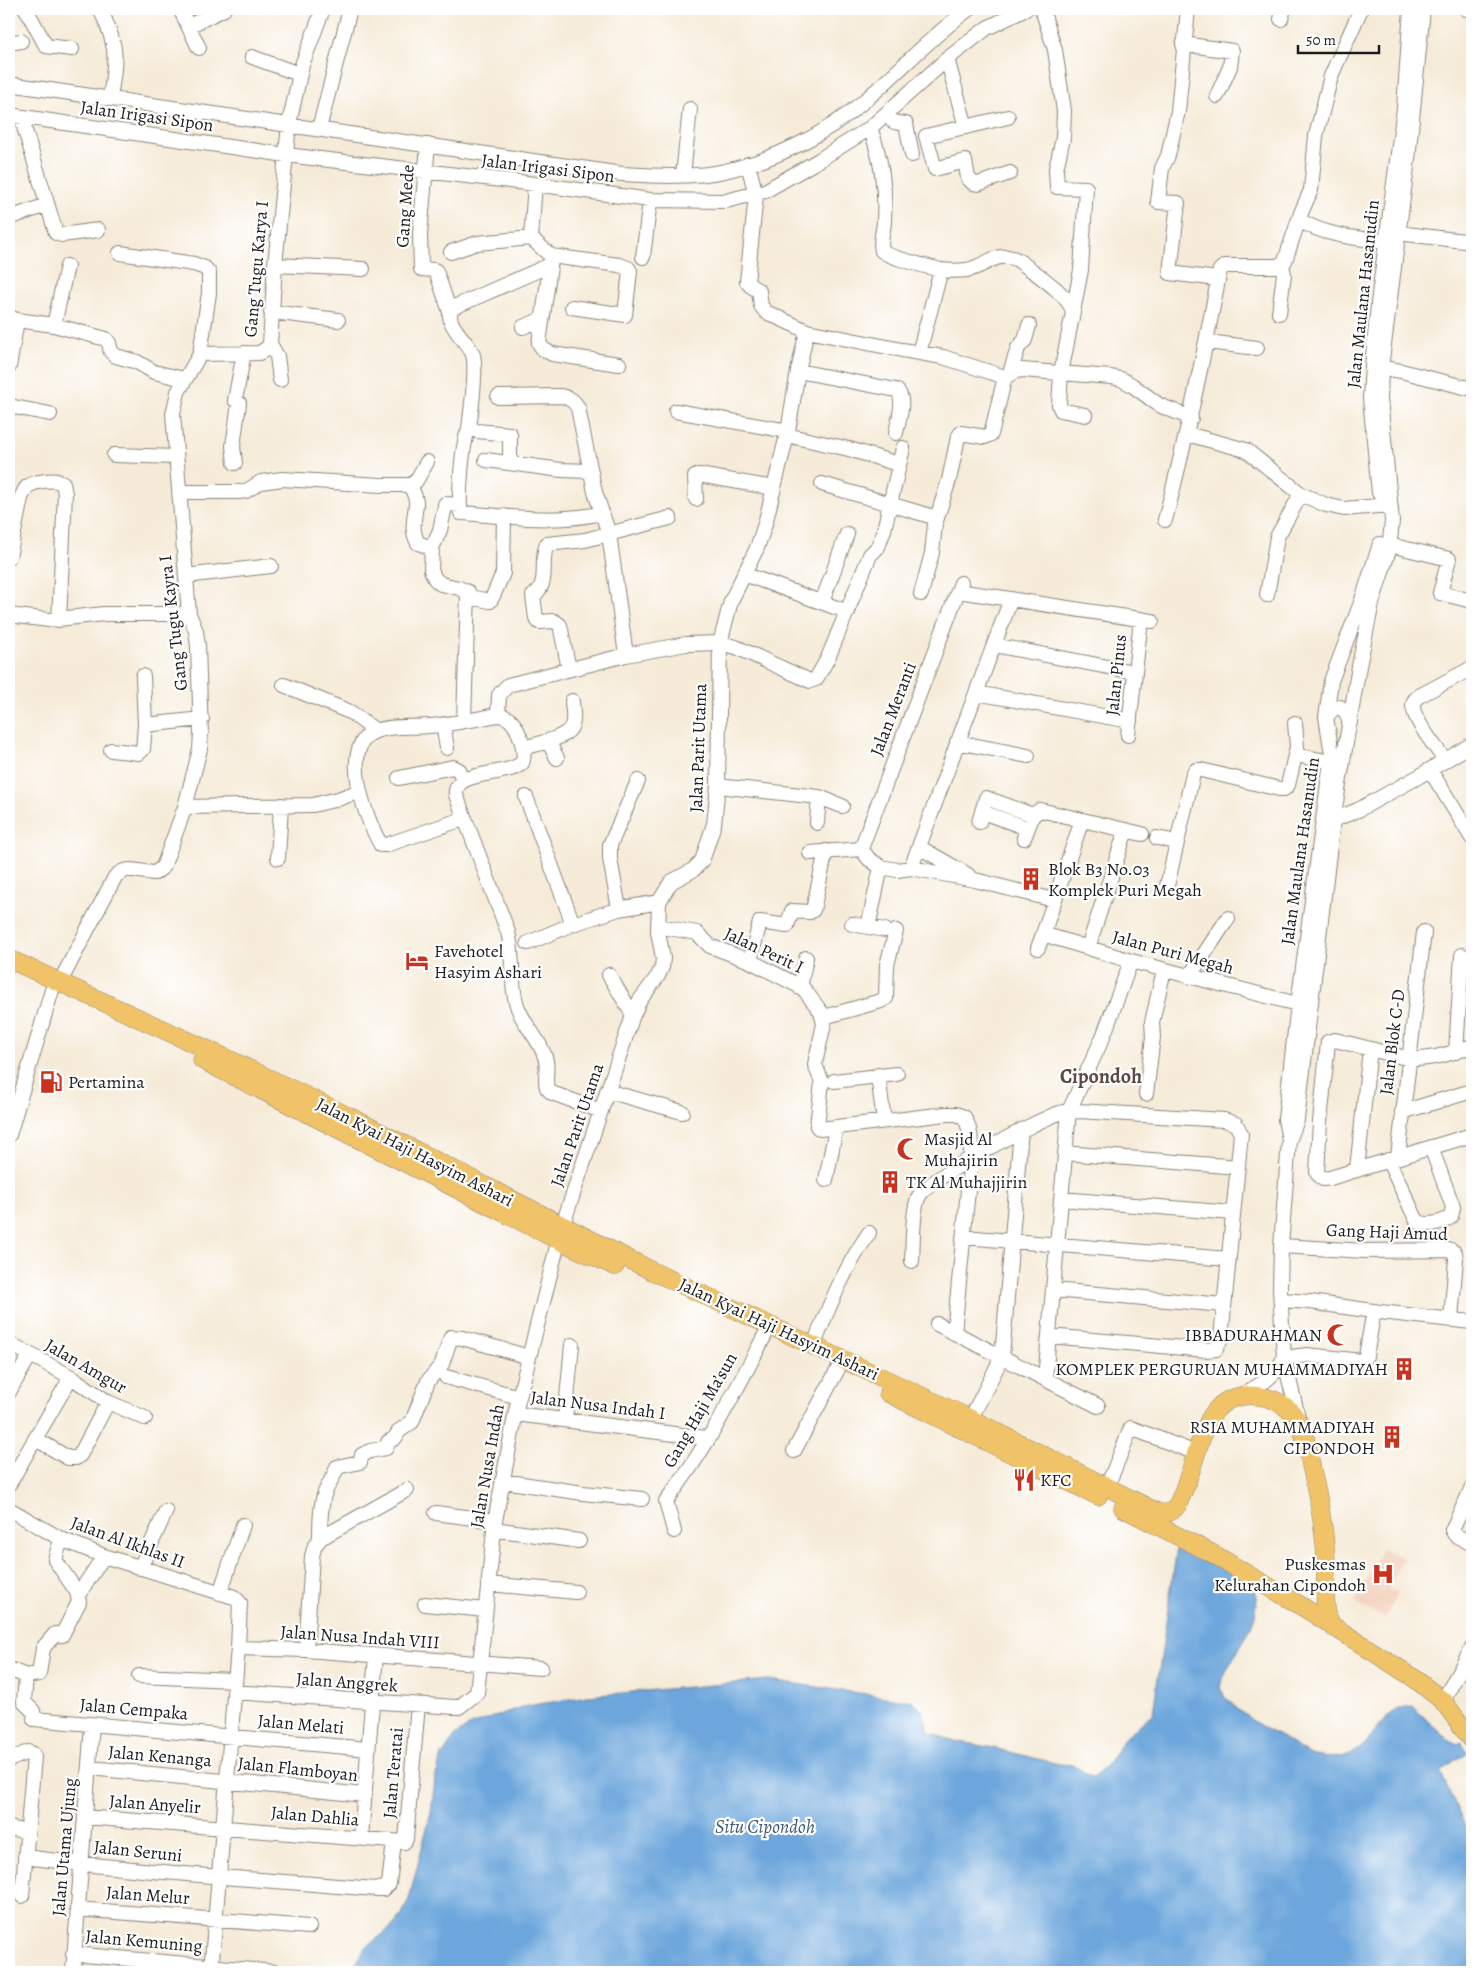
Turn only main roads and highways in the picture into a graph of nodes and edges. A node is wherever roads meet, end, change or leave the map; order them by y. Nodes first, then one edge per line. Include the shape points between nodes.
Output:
1 (9, 959) edge
2 (9, 970) edge
3 (56, 986) junction
4 (560, 1233) junction
5 (968, 1425) junction
6 (1178, 1504) junction
7 (1215, 1556) junction
8 (1326, 1601) junction
9 (1303, 1607) junction
10 (1334, 1628) junction
11 (1472, 1740) edge

1 - 3 main road, Jalan Kyai Haji Hasyim Ashari
2 - 3 main road, Jalan Kyai Haji Hasyim Ashari
3 - 4 main road, Jalan Kyai Haji Hasyim Ashari via 350,1117
4 - 5 main road, Jalan Kyai Haji Hasyim Ashari via 765,1335
4 - 5 main road, Jalan Kyai Haji Hasyim Ashari via 814,1345
5 - 6 main road, Jalan Kyai Haji Hasyim Ashari via 1160,1513 1171,1512
5 - 7 main road, Jalan Kyai Haji Hasyim Ashari
6 - 7 main road via 1182,1524
6 - 8 main road via 1212,1413 1224,1402 1235,1398 1257,1396 1278,1402 1295,1416 1303,1431 1323,1524
7 - 9 main road, Jalan Kyai Haji Hasyim Ashari
8 - 9 main road via 1316,1608
8 - 10 main road via 1327,1617
9 - 10 main road, Jalan Kyai Haji Hasyim Ashari
10 - 11 main road, Jalan Kyai Haji Hasyim Ashari via 1414,1678 1443,1701

